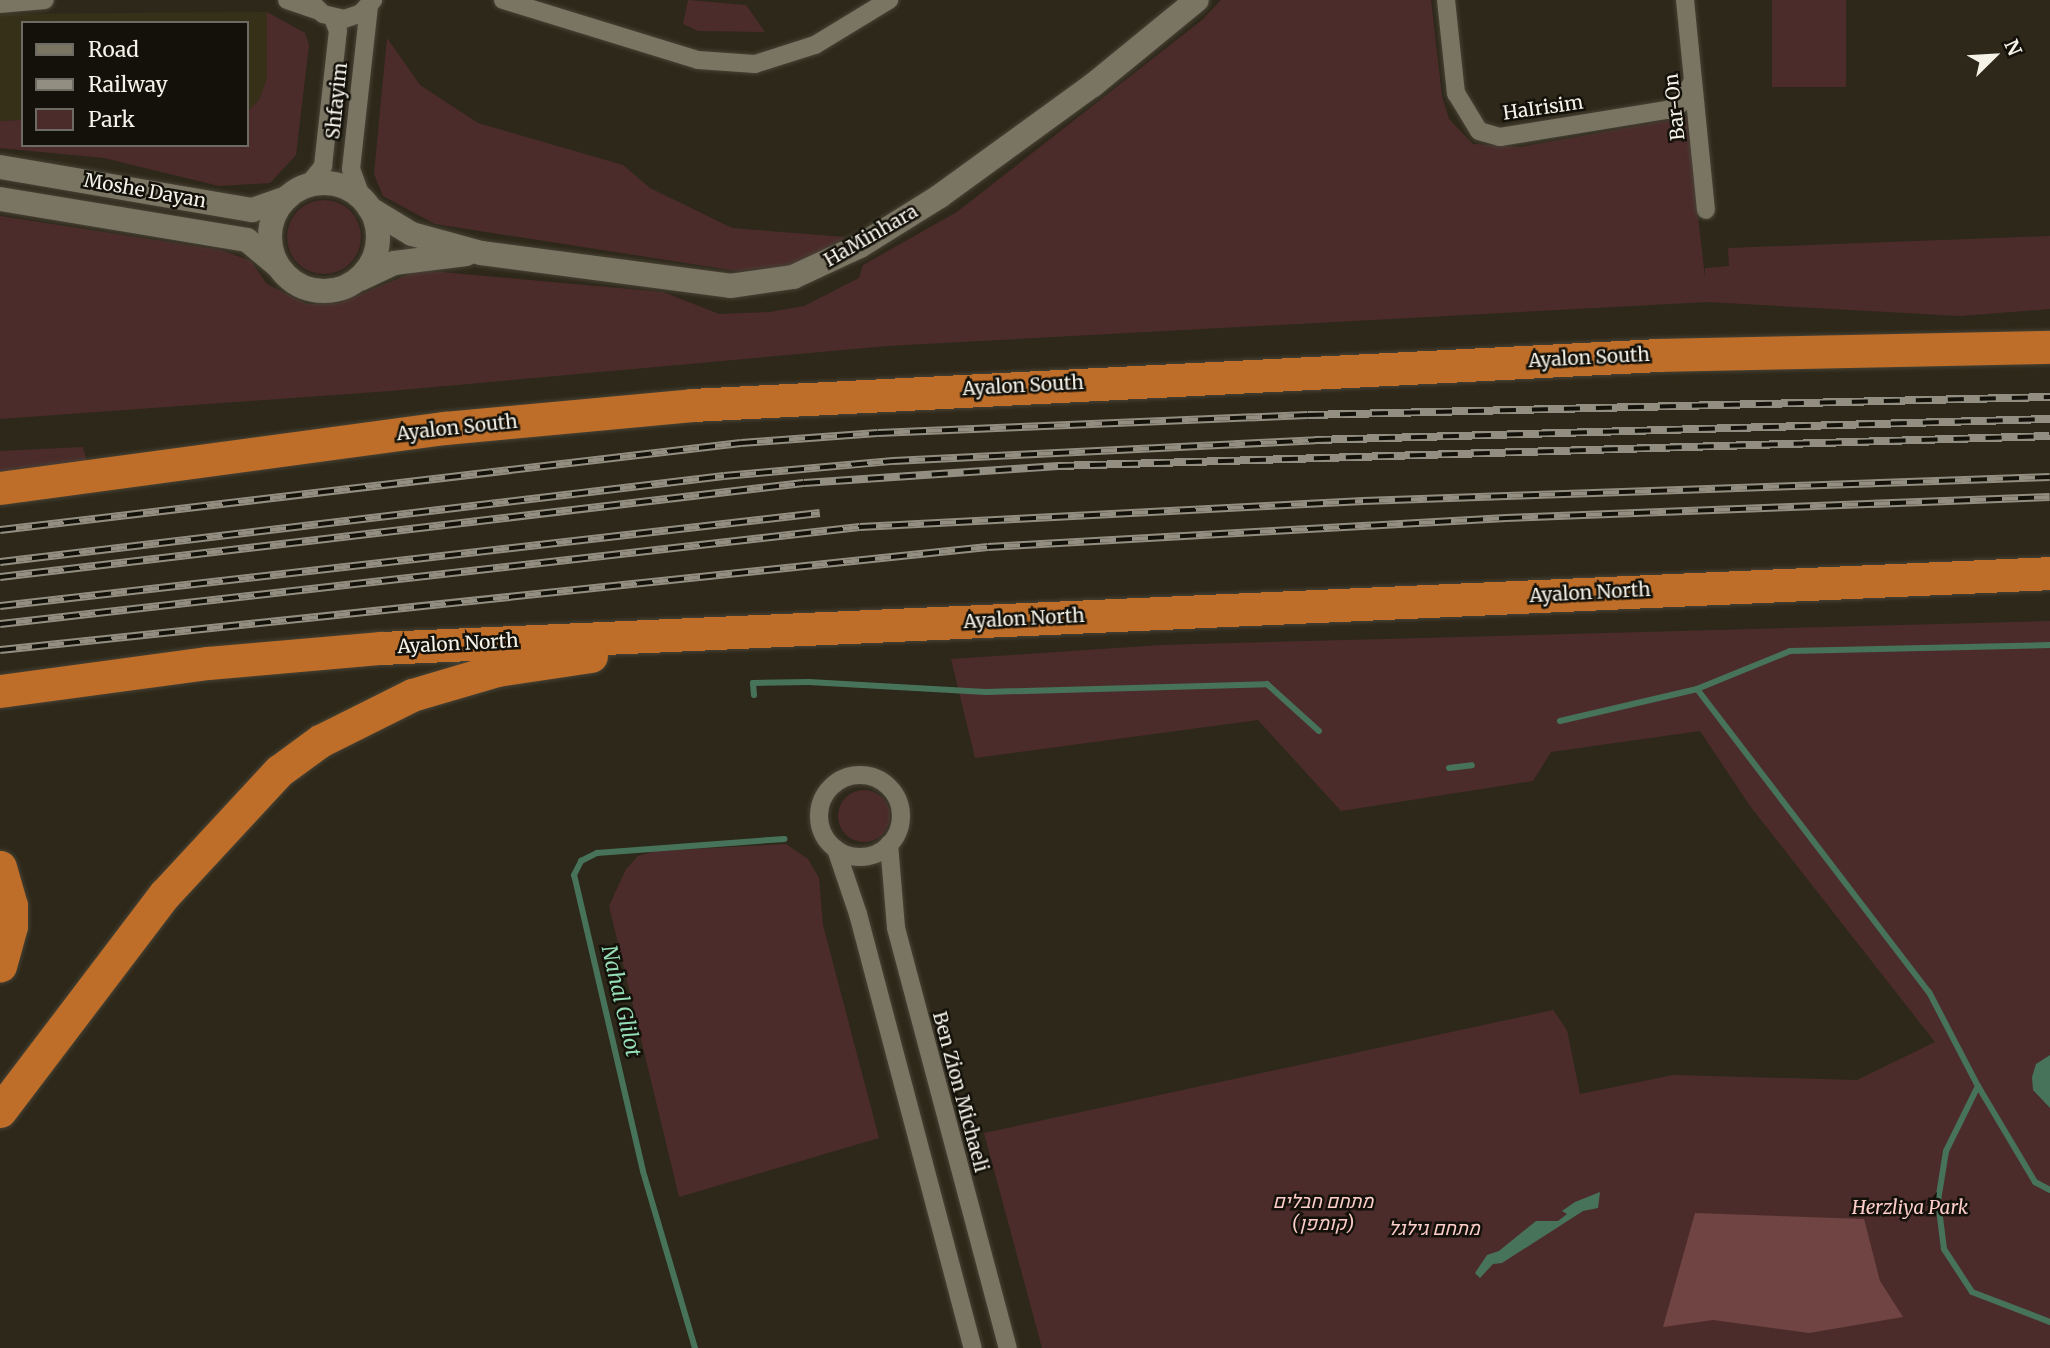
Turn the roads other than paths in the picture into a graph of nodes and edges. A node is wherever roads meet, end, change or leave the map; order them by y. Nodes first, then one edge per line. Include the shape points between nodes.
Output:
1 (45, 0) edge
2 (287, 0) edge
3 (503, 0) edge
4 (889, 0) edge
5 (1197, 0) edge
6 (1446, 0) edge
7 (1685, 0) edge
8 (371, 3) edge
9 (0, 4) edge
10 (320, 10) edge
11 (1693, 81) junction
12 (0, 167) edge
13 (297, 192) junction
14 (0, 199) edge
15 (366, 204) junction
16 (1706, 210) dead end
17 (481, 253) junction
18 (279, 266) junction
19 (354, 282) junction
20 (2050, 347) edge
21 (0, 488) edge
22 (2050, 573) edge
23 (771, 631) junction
24 (0, 691) edge
25 (889, 844) junction
26 (836, 849) junction
27 (0, 867) edge
28 (0, 966) edge
29 (0, 1111) edge
30 (973, 1348) edge
31 (1008, 1348) edge

1 - 9 street
2 - 10 street
3 - 4 street via 698,60 755,64 815,46
5 - 17 street, HaMinhara via 1093,85 940,195 860,246 793,277 730,286
6 - 11 street, HaIrisim via 1456,93 1479,131 1500,137 1667,110 1679,104
7 - 11 street, Bar-On
8 - 10 street, Shfayim via 350,18
8 - 15 street, Shfayim via 351,169
10 - 13 street, Shfayim via 338,31 323,166
11 - 16 street, Bar-On
12 - 13 street, Moshe Dayan via 251,210
13 - 15 street via 330,183
13 - 18 street via 272,222 270,238
14 - 18 street, Moshe Dayan via 247,240
15 - 17 street, HaMinhara via 412,234
15 - 19 street via 377,230 375,254
17 - 19 street, HaMinhara via 394,263
18 - 19 street via 288,277 313,290 334,290
20 - 21 highway, Ayalon South via 1660,355 692,405 445,428
22 - 23 highway, Ayalon North
23 - 24 highway, Ayalon North via 382,648 208,663
23 - 29 highway via 497,670 412,695 320,741 279,771 215,836 101,976
25 - 26 street via 859,857
25 - 26 street via 900,824 896,797 880,780 859,775 830,788 820,807 821,828
25 - 31 street, Ben Zion Michaeli via 895,928
26 - 30 street via 862,927
27 - 28 highway via 11,905 11,926

